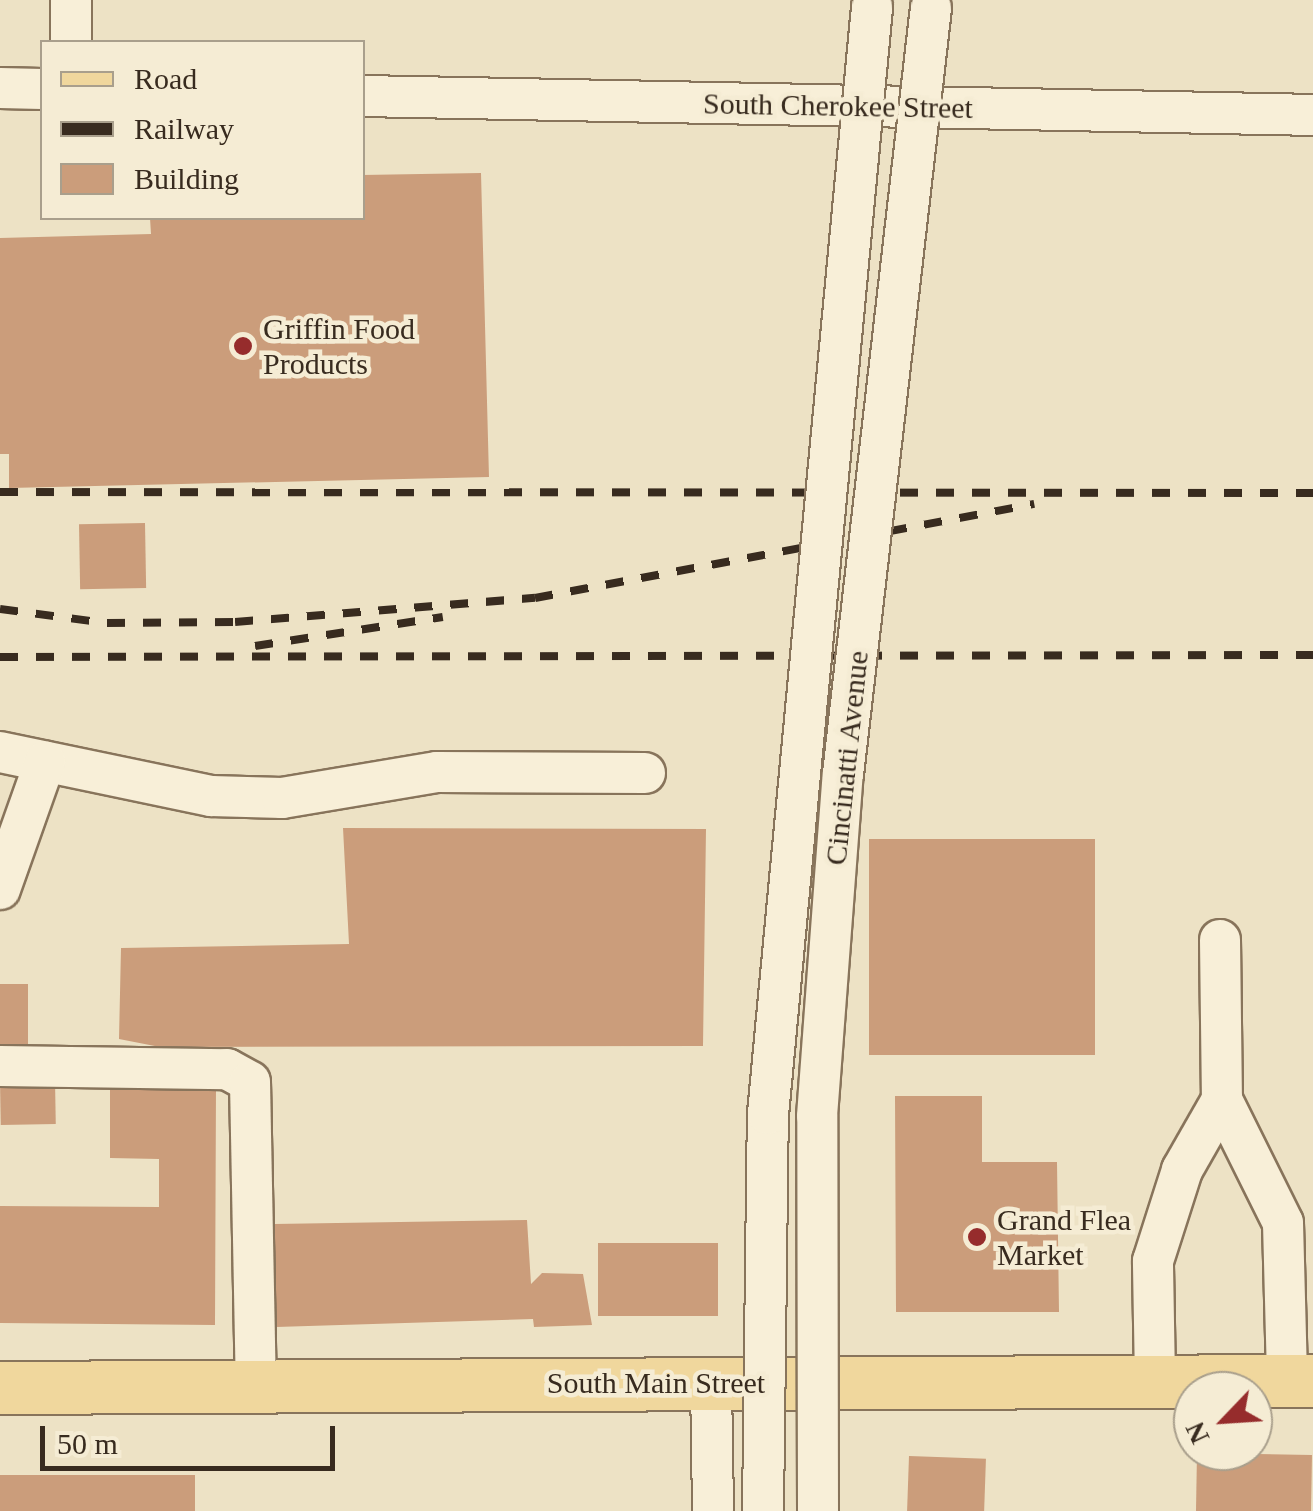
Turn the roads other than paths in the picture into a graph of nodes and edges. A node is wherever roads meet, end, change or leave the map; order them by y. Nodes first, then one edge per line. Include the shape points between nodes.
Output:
1 (71, 0) edge
2 (872, 4) edge
3 (932, 4) edge
4 (71, 40) edge
5 (0, 88) edge
6 (40, 88) edge
7 (365, 96) edge
8 (1313, 115) edge
9 (0, 752) edge
10 (46, 762) junction
11 (645, 773) dead end
12 (0, 888) edge
13 (1220, 940) dead end
14 (0, 1066) edge
15 (1222, 1100) junction
16 (1155, 1380) junction
17 (1300, 1380) edge
18 (711, 1382) junction
19 (256, 1386) junction
20 (0, 1388) edge
21 (713, 1511) edge
22 (764, 1511) edge
23 (818, 1511) edge

1 - 4 street
2 - 22 street, Cincinatti Avenue, bridge via 768,1114
3 - 23 street, Cincinatti Avenue, bridge via 843,774 816,1116
5 - 6 street
7 - 8 street, South Cherokee Street
9 - 10 street
10 - 11 street via 211,796 282,798 438,772
10 - 12 street
13 - 15 street
14 - 19 street via 227,1069 250,1082
15 - 16 street via 1182,1170 1153,1261
15 - 17 street via 1284,1223
16 - 17 main road, South Main Street
16 - 18 main road, South Main Street
18 - 19 main road, South Main Street
18 - 21 street
19 - 20 main road, South Main Street

